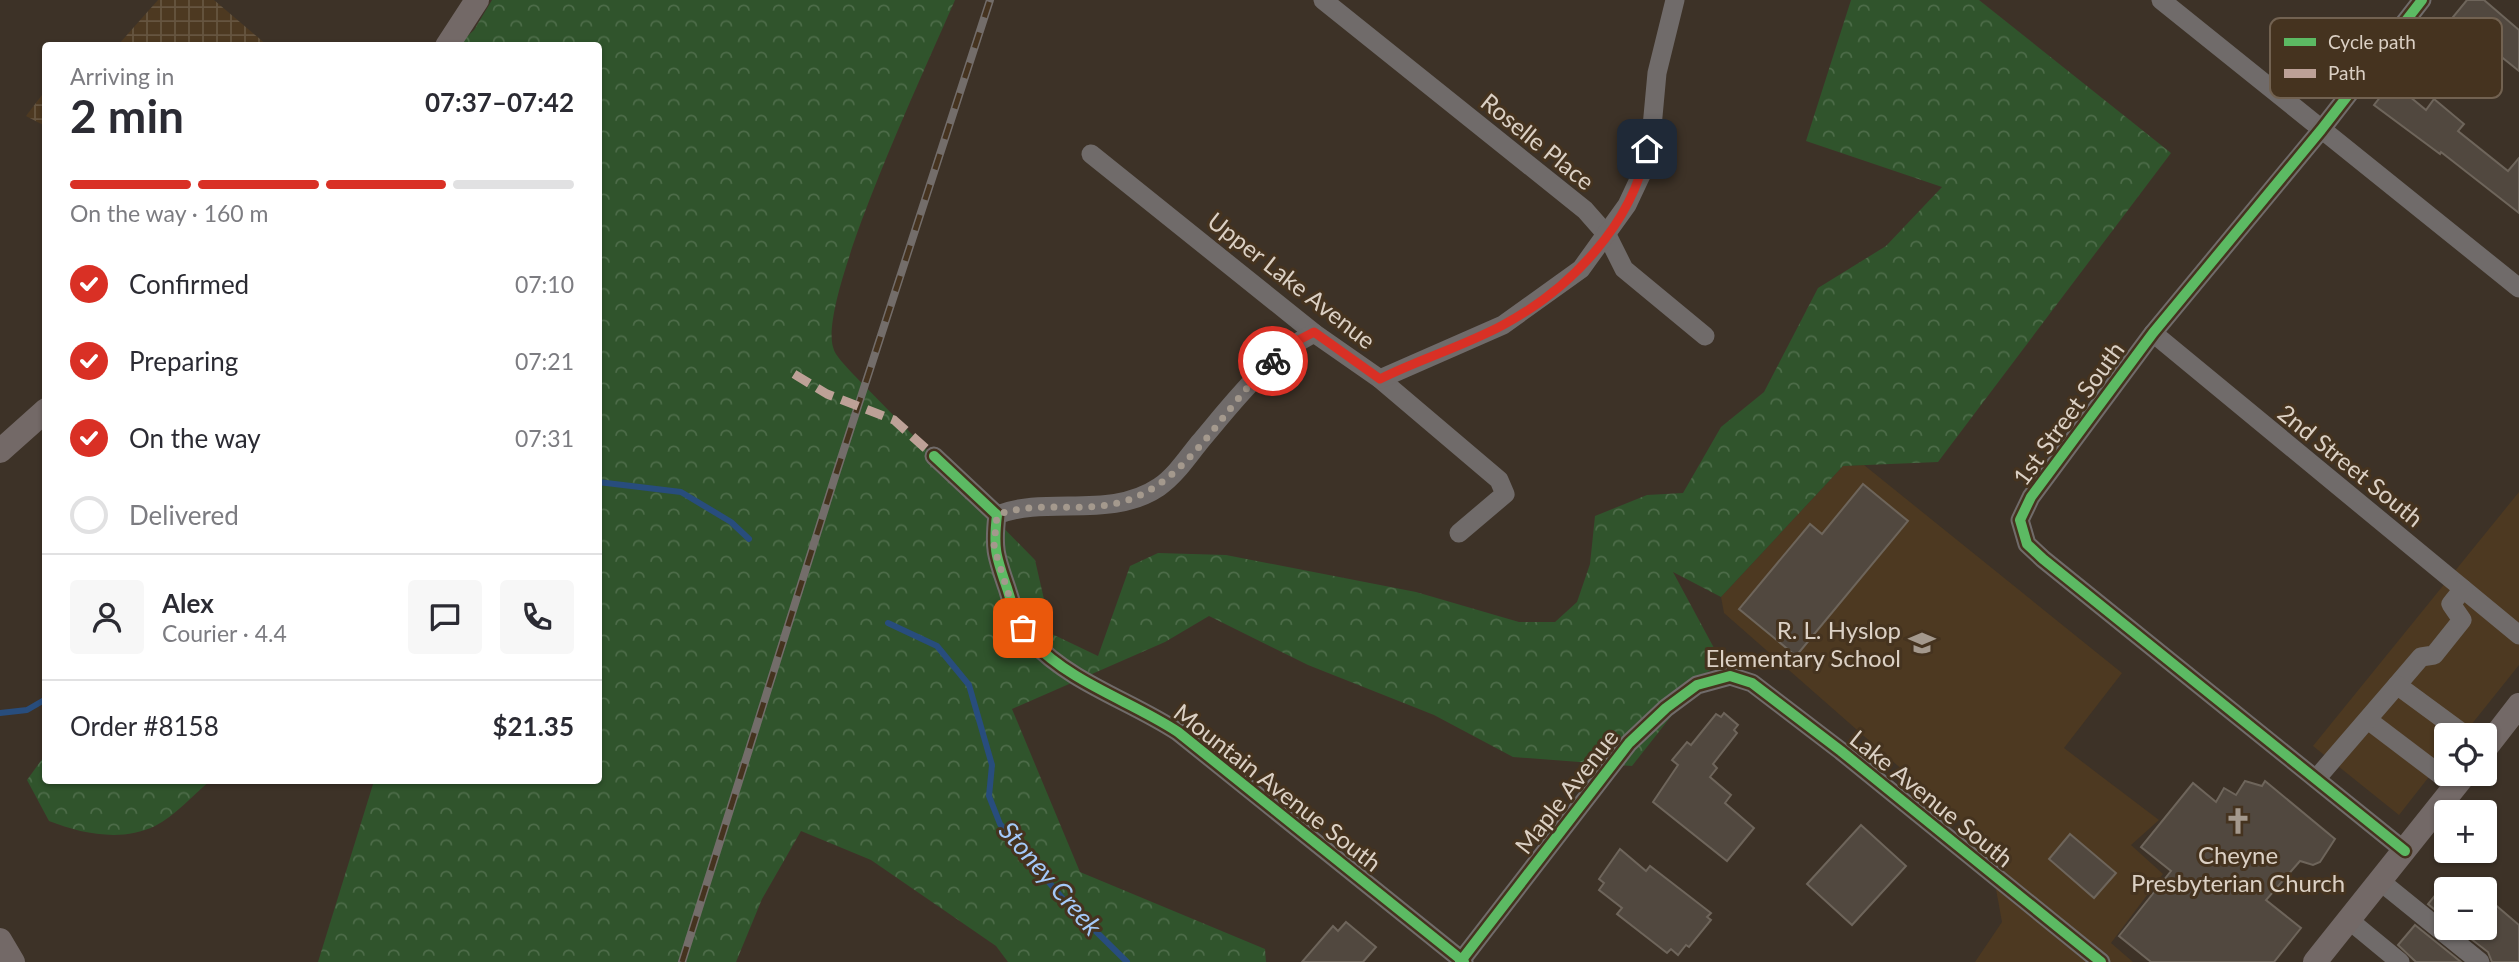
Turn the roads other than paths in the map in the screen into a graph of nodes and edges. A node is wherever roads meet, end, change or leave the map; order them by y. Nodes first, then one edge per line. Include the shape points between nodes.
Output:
1 (477, 0) edge
2 (1323, 0) edge
3 (1675, 0) edge
4 (2161, 0) edge
5 (2422, 0) edge
6 (2408, 18) edge
7 (450, 42) edge
8 (2270, 89) edge
9 (2282, 98) edge
10 (2346, 98) edge
11 (2321, 130) junction
12 (1090, 154) dead end
13 (1607, 235) junction
14 (2519, 288) edge
15 (1314, 332) junction
16 (2152, 333) junction
17 (1705, 336) dead end
18 (1380, 379) junction
19 (42, 414) edge
20 (0, 451) edge
21 (934, 456) dead end
22 (997, 515) junction
23 (1459, 533) dead end
24 (2463, 589) junction
25 (2519, 635) edge
26 (1730, 677) joint
27 (2397, 685) junction
28 (2519, 705) edge
29 (2368, 720) junction
30 (2449, 723) edge
31 (2497, 733) edge
32 (2434, 763) edge
33 (2316, 779) junction
34 (2455, 786) edge
35 (2405, 851) junction
36 (2381, 881) junction
37 (2349, 920) junction
38 (0, 940) edge
39 (2324, 959) edge
40 (1461, 961) edge
41 (13, 962) edge
42 (2101, 962) edge
43 (2400, 962) edge
44 (2480, 962) edge

1 - 7 main road
2 - 13 street, Roselle Place via 1585,210
3 - 13 street via 1657,73 1643,171
4 - 8 street
5 - 6 street, 1st Street South
9 - 11 street
10 - 11 street, 1st Street South
11 - 14 street
11 - 16 street, 1st Street South
12 - 15 street, Upper Lake Avenue
13 - 17 street, Roselle Place via 1624,269
13 - 18 street via 1581,269 1503,325
15 - 18 street, Upper Lake Avenue
15 - 22 street via 1293,343 1263,370 1158,487 1118,503 1018,507
16 - 24 street, 2nd Street South
16 - 33 street, 1st Street South via 2031,497 2020,520 2027,544
18 - 23 street, Upper Lake Avenue via 1506,490
19 - 20 main road
21 - 22 street
22 - 40 street, Mountain Avenue South via 994,547 1015,615 1031,640 1085,681 1178,732
24 - 25 street, 2nd Street South
24 - 27 street via 2451,604 2462,620 2434,655 2421,657
26 - 40 street, Maple Avenue via 1697,685 1629,743
26 - 42 street, Lake Avenue South via 1752,683 1842,751
27 - 29 street
27 - 30 street
28 - 31 main road
29 - 32 street
29 - 33 street
33 - 35 street, 1st Street South
34 - 35 main road
35 - 36 main road
36 - 37 main road
36 - 44 street
37 - 39 main road
37 - 43 street
38 - 41 main road

